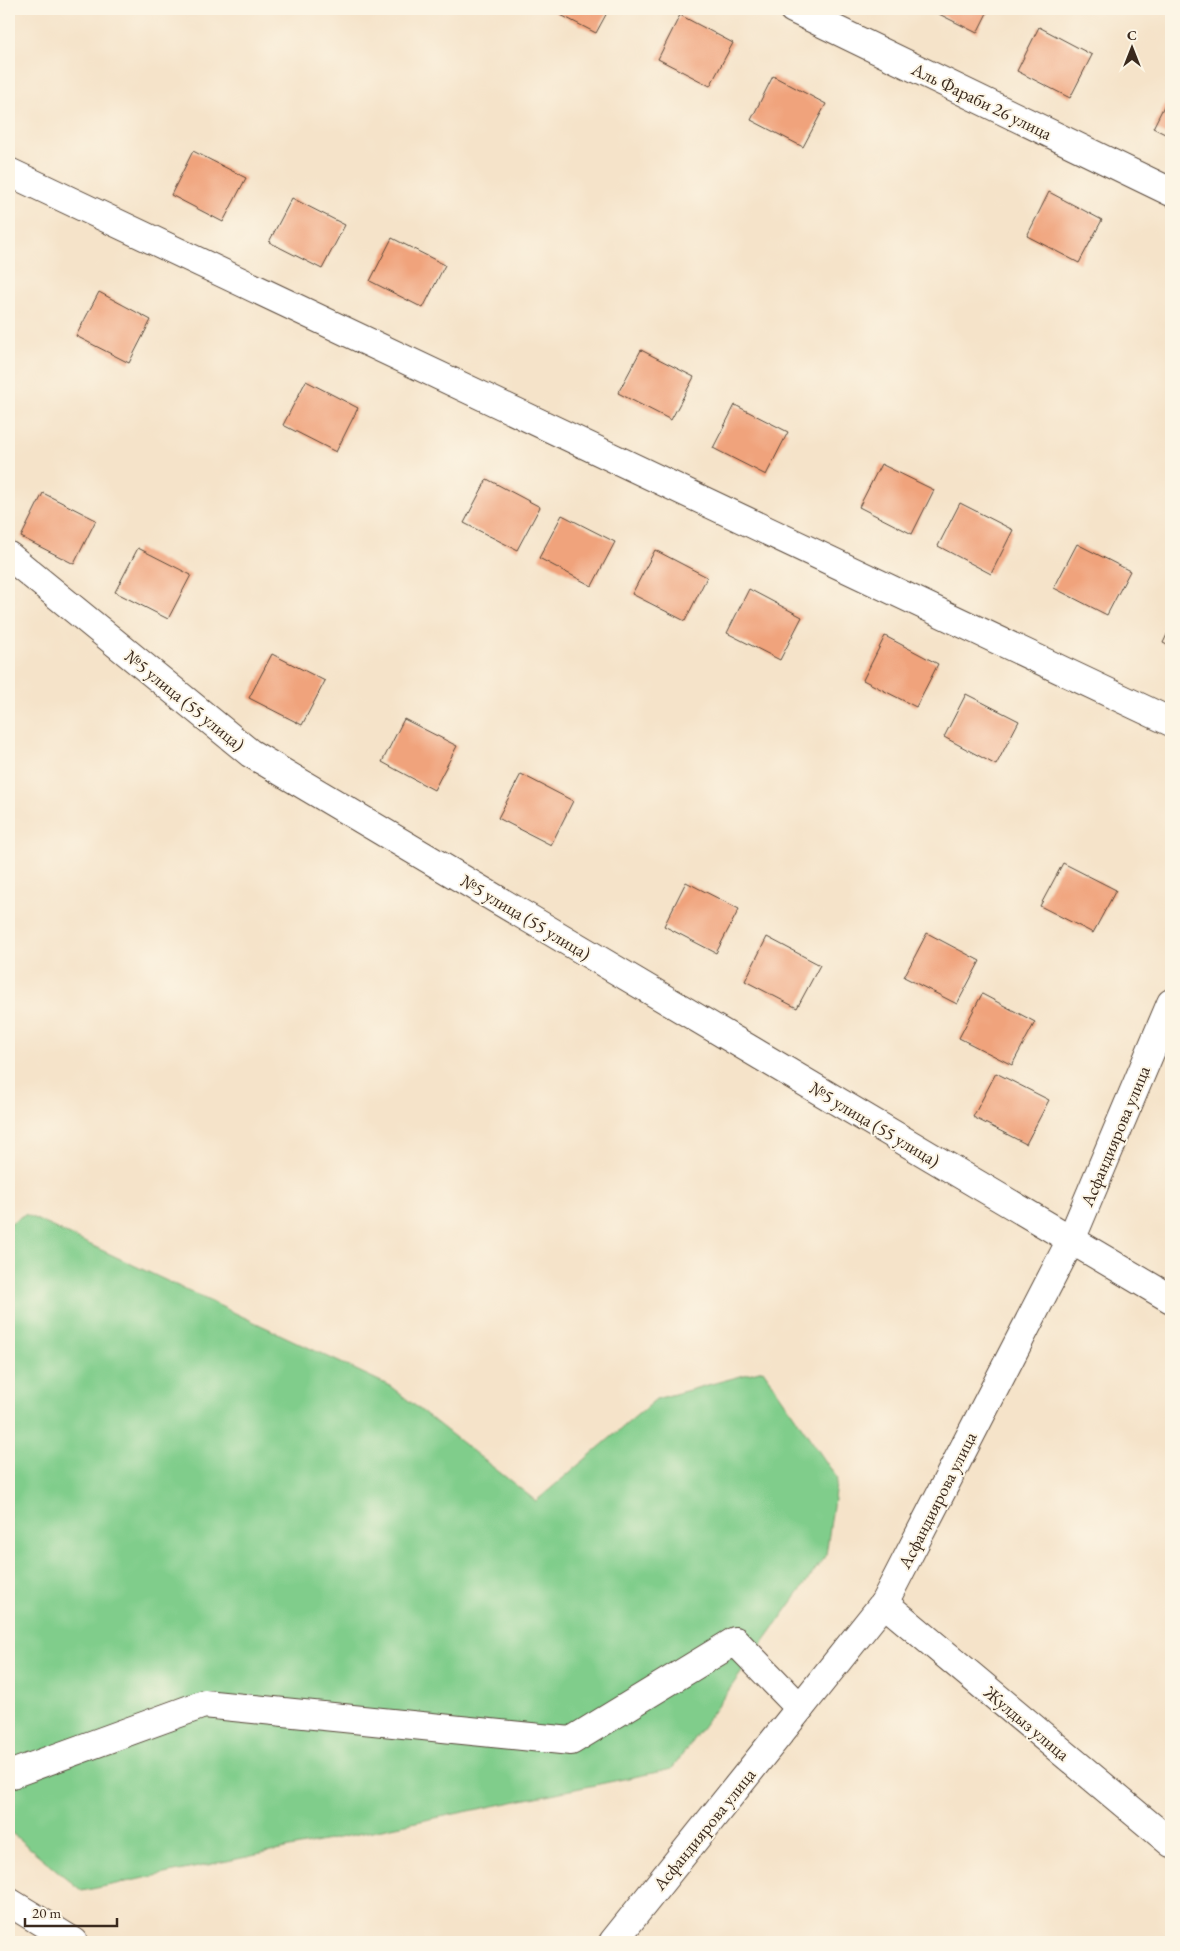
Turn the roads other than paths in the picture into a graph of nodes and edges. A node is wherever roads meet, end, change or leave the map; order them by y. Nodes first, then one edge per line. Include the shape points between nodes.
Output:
1 (793, 9) edge
2 (9, 172) edge
3 (1171, 192) edge
4 (9, 556) edge
5 (1171, 722) edge
6 (1171, 1003) edge
7 (1071, 1240) junction
8 (1171, 1299) edge
9 (884, 1603) junction
10 (800, 1708) junction
11 (9, 1775) edge
12 (1171, 1843) edge
13 (9, 1902) edge
14 (74, 1942) edge
15 (613, 1942) edge

1 - 3 street, Аль Фараби 26 улица
2 - 5 street
4 - 7 street, №5 улица (55 улица) via 250,753
6 - 7 street, Асфандиярова улица
7 - 8 street, №5 улица (55 улица)
7 - 9 street, Асфандиярова улица
9 - 10 street, Асфандиярова улица
9 - 12 street, Жулдыз улица
10 - 11 street via 735,1641 571,1741 204,1704
10 - 15 street, Асфандиярова улица
13 - 14 street

